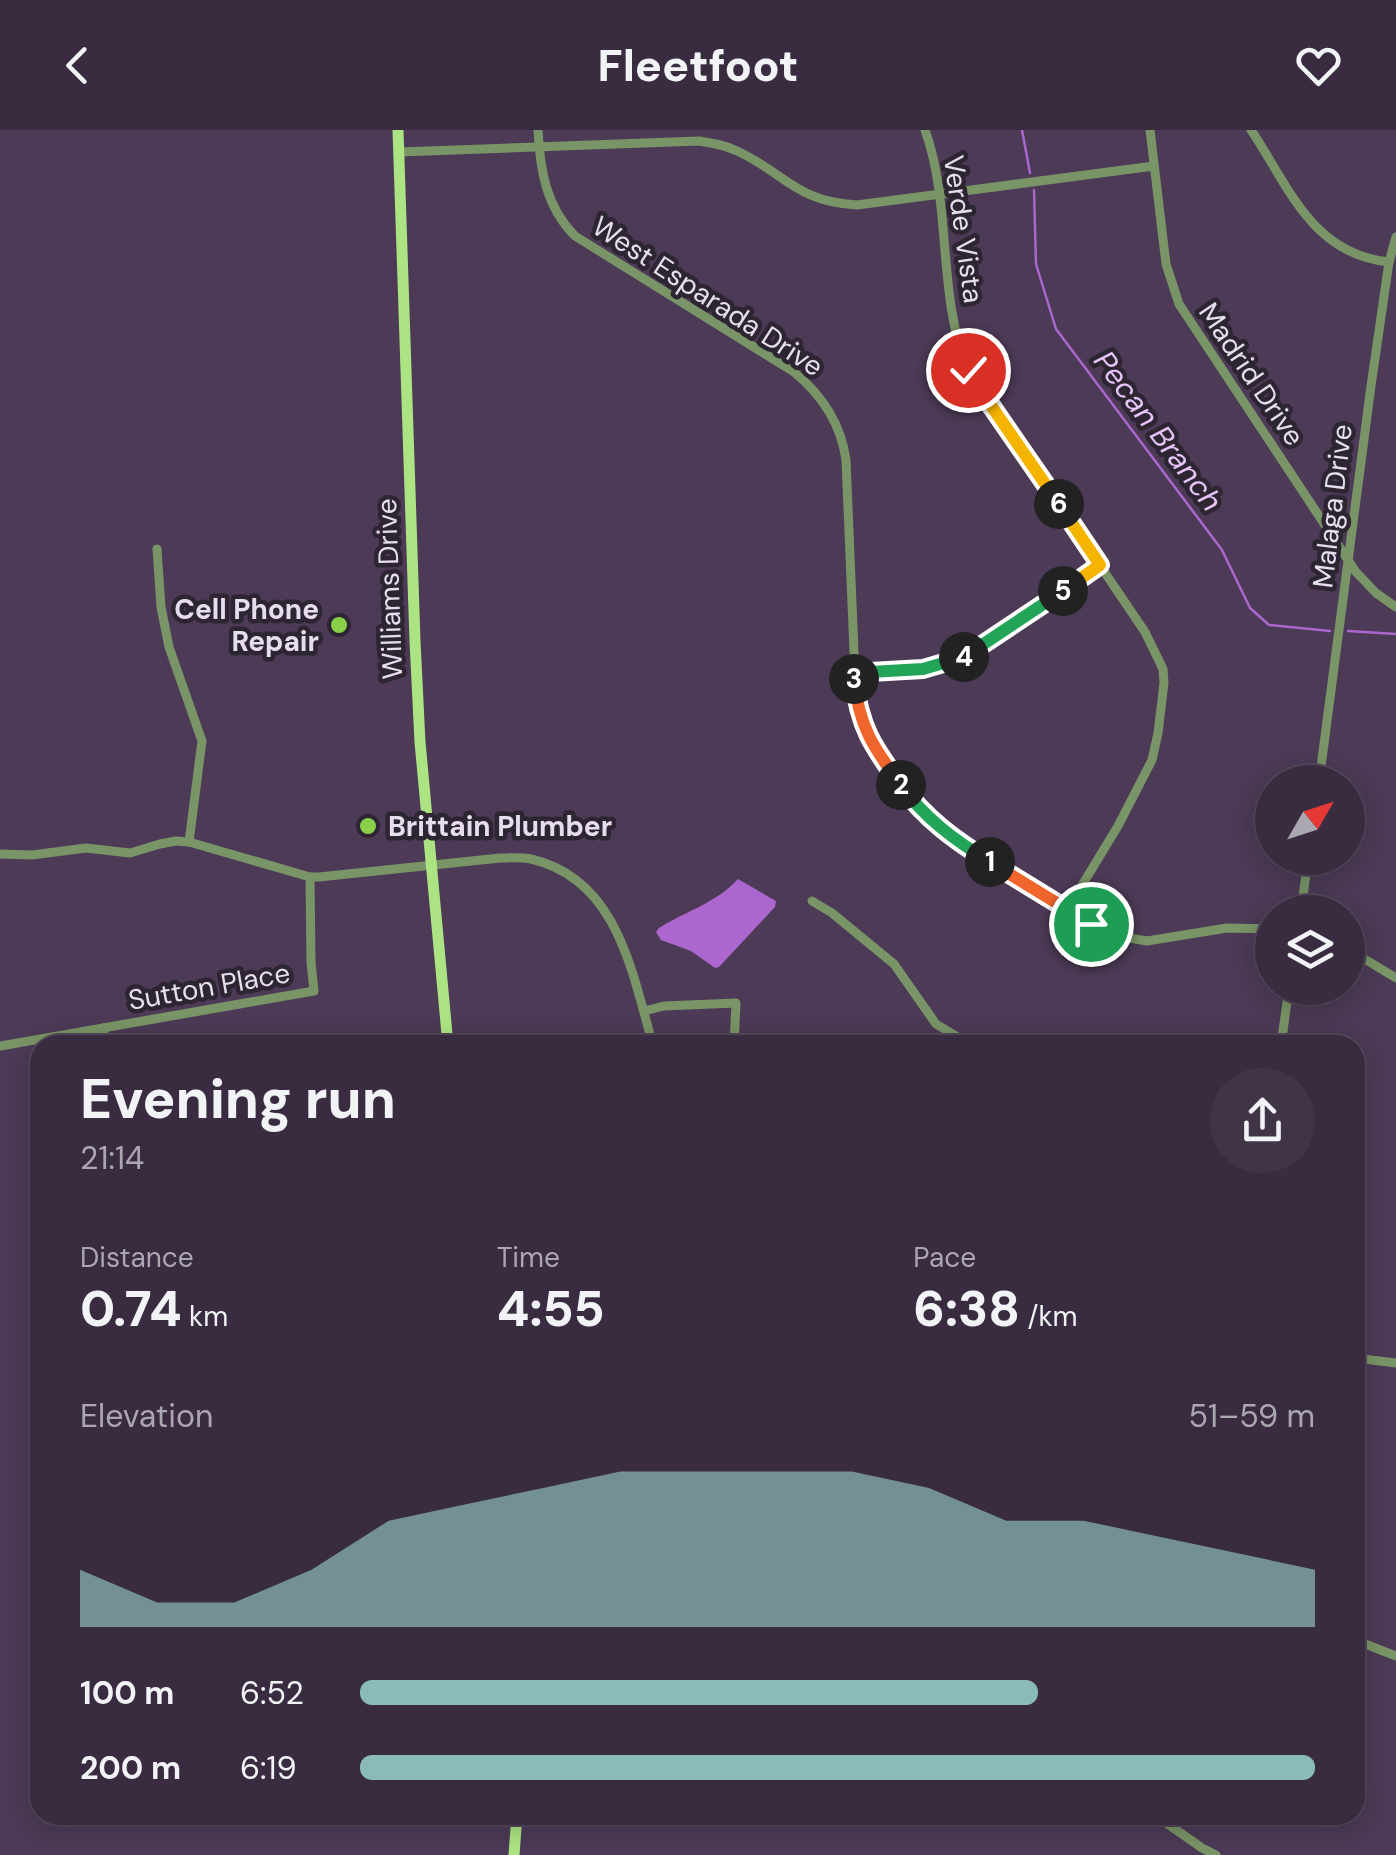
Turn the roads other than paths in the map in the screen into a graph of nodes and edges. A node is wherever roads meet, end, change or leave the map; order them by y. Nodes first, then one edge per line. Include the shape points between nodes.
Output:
1 (398, 130) edge
2 (538, 130) edge
3 (926, 130) edge
4 (1150, 130) edge
5 (1252, 130) edge
6 (674, 136) edge
7 (539, 147) junction
8 (399, 152) junction
9 (1154, 166) junction
10 (939, 193) junction
11 (1396, 237) edge
12 (1389, 262) junction
13 (157, 549) dead end
14 (1348, 559) junction
15 (1100, 565) junction
16 (1396, 607) edge
17 (853, 673) junction
18 (1321, 765) edge
19 (190, 842) junction
20 (0, 854) edge
21 (432, 866) junction
22 (310, 877) junction
23 (812, 901) dead end
24 (1067, 910) junction
25 (1255, 929) edge
26 (1365, 959) edge
27 (1396, 978) edge
28 (1288, 1005) edge
29 (644, 1011) junction
30 (103, 1028) junction
31 (63, 1035) edge
32 (104, 1035) edge
33 (447, 1035) edge
34 (650, 1035) edge
35 (734, 1035) edge
36 (954, 1035) edge
37 (1283, 1035) edge
38 (30, 1041) edge
39 (0, 1046) edge
40 (1365, 1359) edge
41 (1396, 1363) edge
42 (1365, 1644) edge
43 (1396, 1656) edge
44 (516, 1825) edge
45 (1169, 1825) edge
46 (514, 1855) edge
47 (1216, 1855) edge

1 - 8 main road, Williams Drive
2 - 7 street, West Esparada Drive
3 - 10 street, Verde Vista
4 - 9 street, Madrid Drive
5 - 12 street via 1314,227 1346,249
6 - 7 street
6 - 10 street via 725,146 830,202 858,205
7 - 8 street
7 - 17 street, West Esparada Drive via 548,195 575,236 794,372 831,414 846,460
8 - 21 main road, Williams Drive via 415,640
9 - 10 street
9 - 14 street, Madrid Drive via 1166,264 1179,304
10 - 15 street, Verde Vista via 963,358
11 - 12 street, Malaga Drive
12 - 14 street, Malaga Drive
13 - 19 street via 169,648 202,741
14 - 16 street, Madrid Drive
14 - 18 street, Malaga Drive
15 - 17 street via 964,656 923,669
15 - 24 street, Verde Vista via 1158,658 1163,699 1147,774
17 - 24 street, West Esparada Drive via 871,744 919,810
19 - 20 street via 130,853 86,848
19 - 22 street
21 - 22 street
21 - 29 street via 528,858 571,878 613,922
21 - 33 main road, Williams Drive
22 - 30 street, Sutton Place via 314,991
23 - 36 street via 894,964 936,1024
24 - 25 street, West Esparada Drive via 1136,940
26 - 27 street
28 - 37 street
29 - 34 street
29 - 35 street via 736,1003
30 - 31 street, Sutton Place
30 - 32 street
38 - 39 street, Sutton Place
40 - 41 street
42 - 43 street
44 - 46 main road
45 - 47 street

